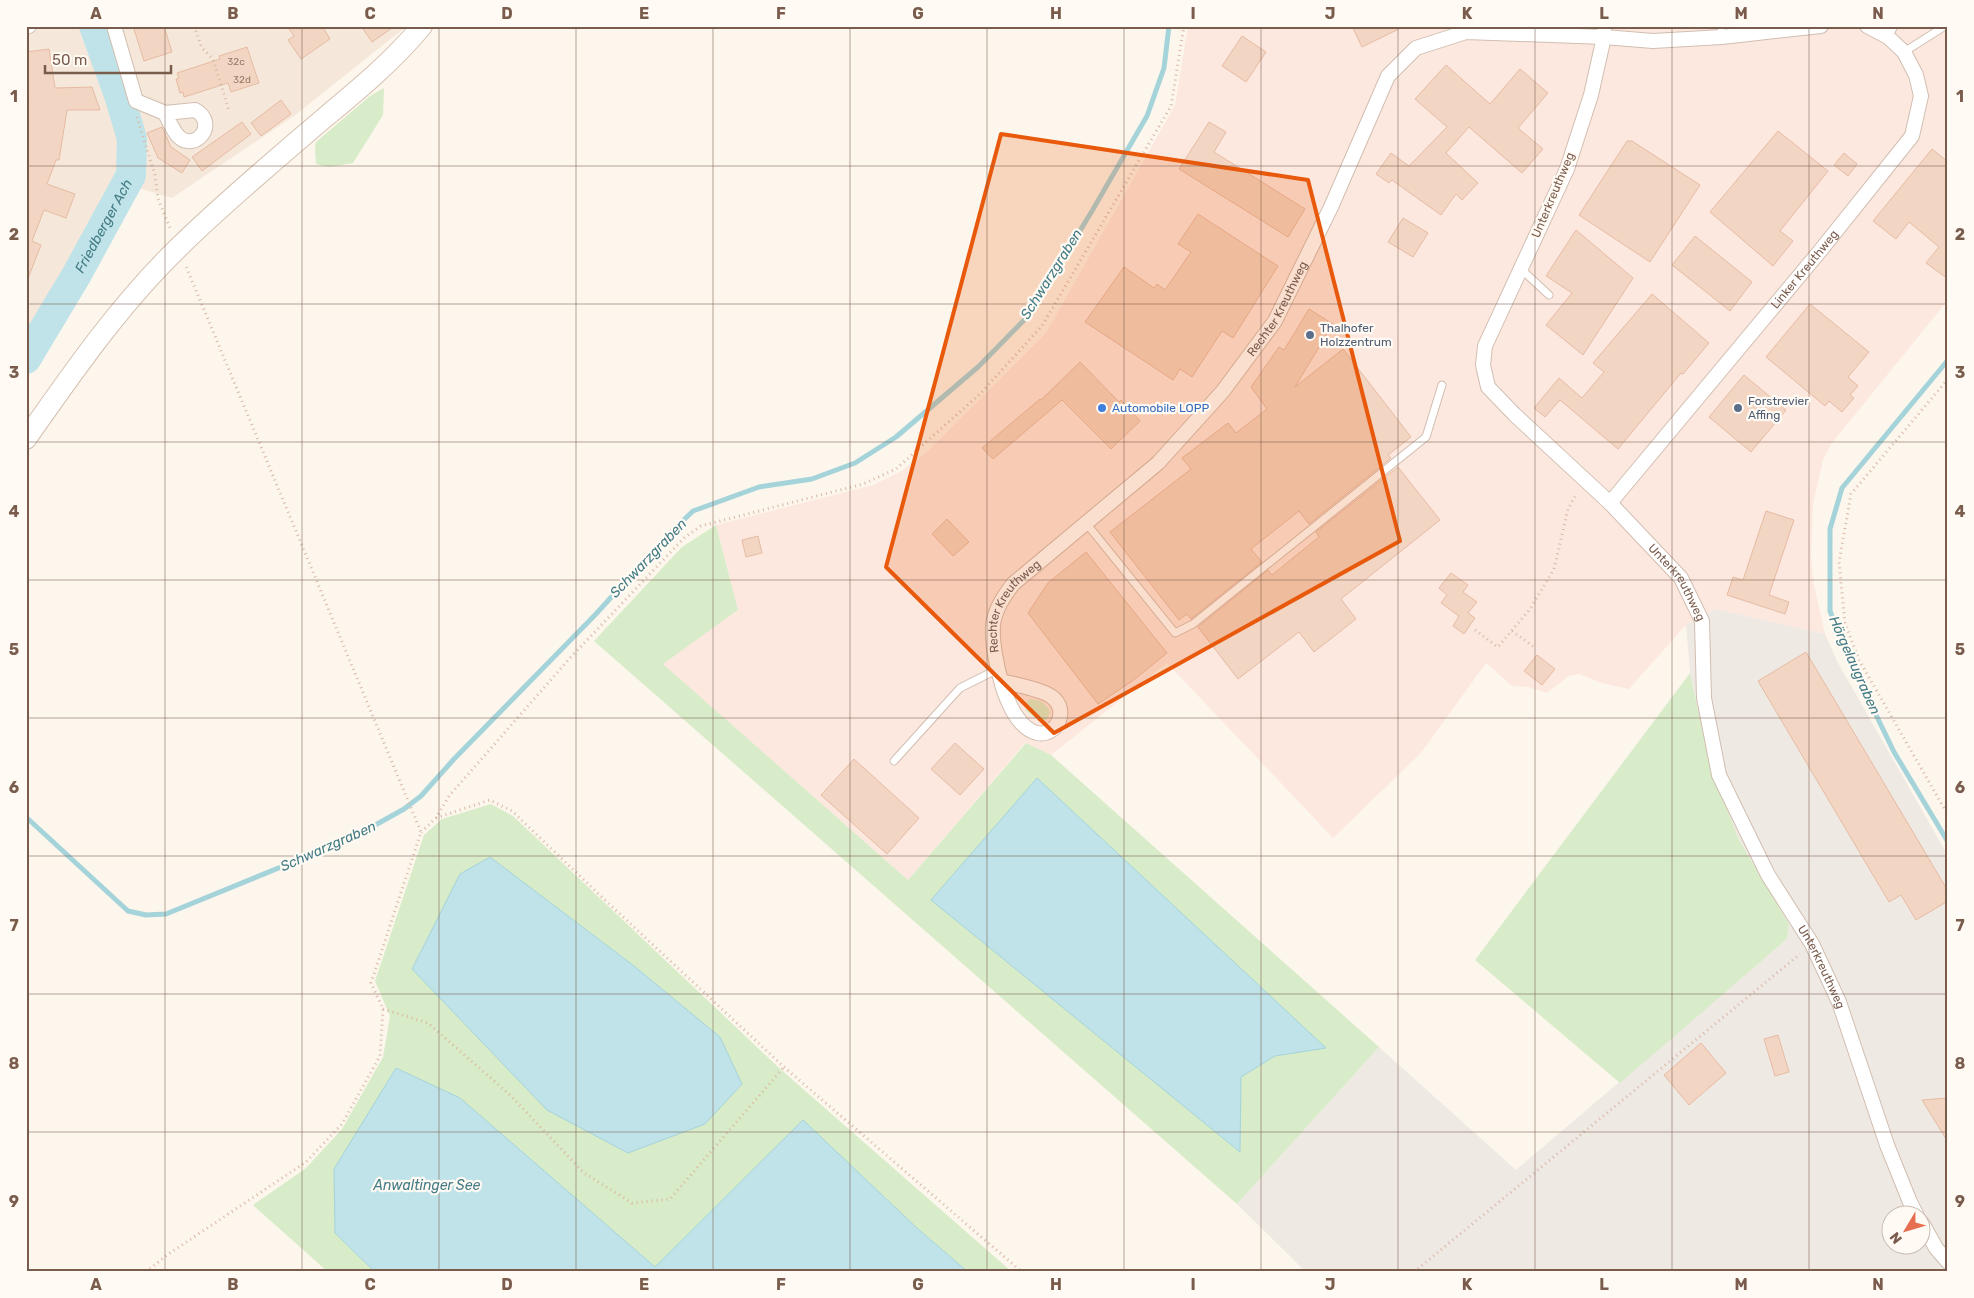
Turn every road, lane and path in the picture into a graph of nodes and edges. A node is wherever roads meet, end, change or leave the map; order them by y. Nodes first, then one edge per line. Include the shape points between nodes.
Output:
1 (114, 26) edge
2 (194, 26) edge
3 (422, 26) edge
4 (1184, 26) edge
5 (1821, 26) edge
6 (1867, 26) edge
7 (1931, 26) edge
8 (1945, 26) edge
9 (1604, 32) edge
10 (1721, 32) edge
11 (1891, 32) edge
12 (1931, 35) junction
13 (1904, 52) junction
14 (136, 101) junction
15 (229, 111) dead end
16 (165, 113) dead end
17 (178, 247) junction
18 (1521, 269) junction
19 (1549, 295) dead end
20 (1948, 379) edge
21 (1442, 386) dead end
22 (26, 439) edge
23 (1584, 480) junction
24 (1610, 504) junction
25 (1086, 524) junction
26 (1476, 630) dead end
27 (1512, 631) junction
28 (1534, 647) dead end
29 (1000, 675) junction
30 (894, 761) dead end
31 (1948, 815) edge
32 (436, 818) junction
33 (421, 832) junction
34 (1812, 944) junction
35 (383, 1009) junction
36 (784, 1067) junction
37 (1912, 1206) edge
38 (1932, 1241) edge
39 (1948, 1262) edge
40 (146, 1272) edge
41 (1022, 1272) edge
42 (1414, 1272) edge

1 - 14 street
2 - 15 path via 202,48 213,59
3 - 17 main road via 386,66
4 - 32 path via 1171,106 1042,326 980,393 896,469 863,484 701,526 685,537 570,658 449,796
5 - 10 street
6 - 11 street, Linker Kreuthweg
7 - 12 lane
8 - 12 lane
9 - 10 street via 1654,42
9 - 18 street, Unterkreuthweg via 1591,95 1567,169
9 - 25 street, Rechter Kreuthweg via 1466,32 1416,48 1388,76 1331,207 1275,321 1223,391 1158,464
11 - 13 street, Linker Kreuthweg
12 - 13 lane
13 - 24 street, Linker Kreuthweg via 1916,75 1921,96 1912,136
14 - 16 street
14 - 17 path via 136,113 155,175 158,199
17 - 22 main road via 126,303
17 - 33 path
18 - 19 lane
18 - 23 street, Unterkreuthweg via 1485,346 1483,365 1488,387
20 - 31 path via 1851,494 1838,562 1845,623 1859,660
21 - 25 lane via 1426,437 1193,624 1175,633
23 - 24 street, Unterkreuthweg
23 - 27 path via 1568,509 1554,568 1530,609
24 - 34 street, Unterkreuthweg via 1681,578 1702,621 1704,698 1719,775 1768,875
25 - 29 street, Rechter Kreuthweg via 1004,595 993,625 995,659
26 - 27 path via 1498,647
27 - 28 path
29 - 29 street, Rechter Kreuthweg via 1012,710 1019,720 1035,732 1048,732 1058,724 1061,711 1050,695
29 - 30 lane via 960,688
32 - 33 path
32 - 36 path via 490,800 512,811
33 - 35 path via 371,983
34 - 37 street, Unterkreuthweg via 1839,1002 1887,1145
34 - 42 path
35 - 36 path via 428,1024 510,1095 584,1173 632,1203 670,1199
35 - 40 path via 380,1056 342,1124 306,1162
36 - 41 path
38 - 39 street

